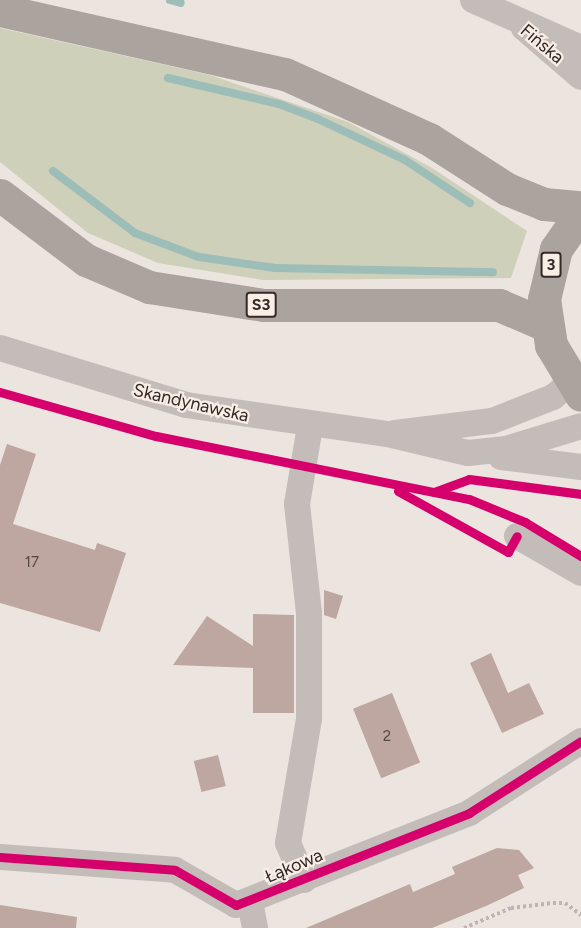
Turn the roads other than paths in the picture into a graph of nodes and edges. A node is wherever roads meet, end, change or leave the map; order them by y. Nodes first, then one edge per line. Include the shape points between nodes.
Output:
1 (473, 0) edge
2 (0, 10) edge
3 (503, 10) junction
4 (580, 46) edge
5 (581, 77) edge
6 (0, 195) edge
7 (581, 207) edge
8 (581, 213) edge
9 (546, 325) junction
10 (0, 348) edge
11 (576, 389) edge
12 (309, 426) junction
13 (581, 426) edge
14 (388, 434) junction
15 (468, 453) junction
16 (581, 467) edge
17 (517, 536) dead end
18 (581, 573) edge
19 (581, 741) edge
20 (0, 857) edge
21 (304, 880) junction
22 (250, 902) junction
23 (255, 928) edge

1 - 3 street, Fińska
2 - 7 highway via 285,74 429,139 507,189 544,204
3 - 4 street, Fińska
3 - 5 street, Fińska
6 - 9 highway, S3 via 86,260 149,287 264,305 499,305
8 - 9 highway, 3 via 556,249 548,273
9 - 11 highway, 3
10 - 12 street, Skandynawska via 186,405
11 - 14 street, Skandynawska via 492,421
12 - 14 street, Skandynawska
12 - 21 street via 297,504 309,613 309,718 288,843
13 - 15 street, Skandynawska via 506,449
14 - 15 street, Skandynawska
15 - 16 street
17 - 18 street
19 - 21 street, Łąkowa via 469,813
20 - 22 street, Łąkowa via 175,870 226,903
21 - 22 street, Łąkowa
22 - 23 street

